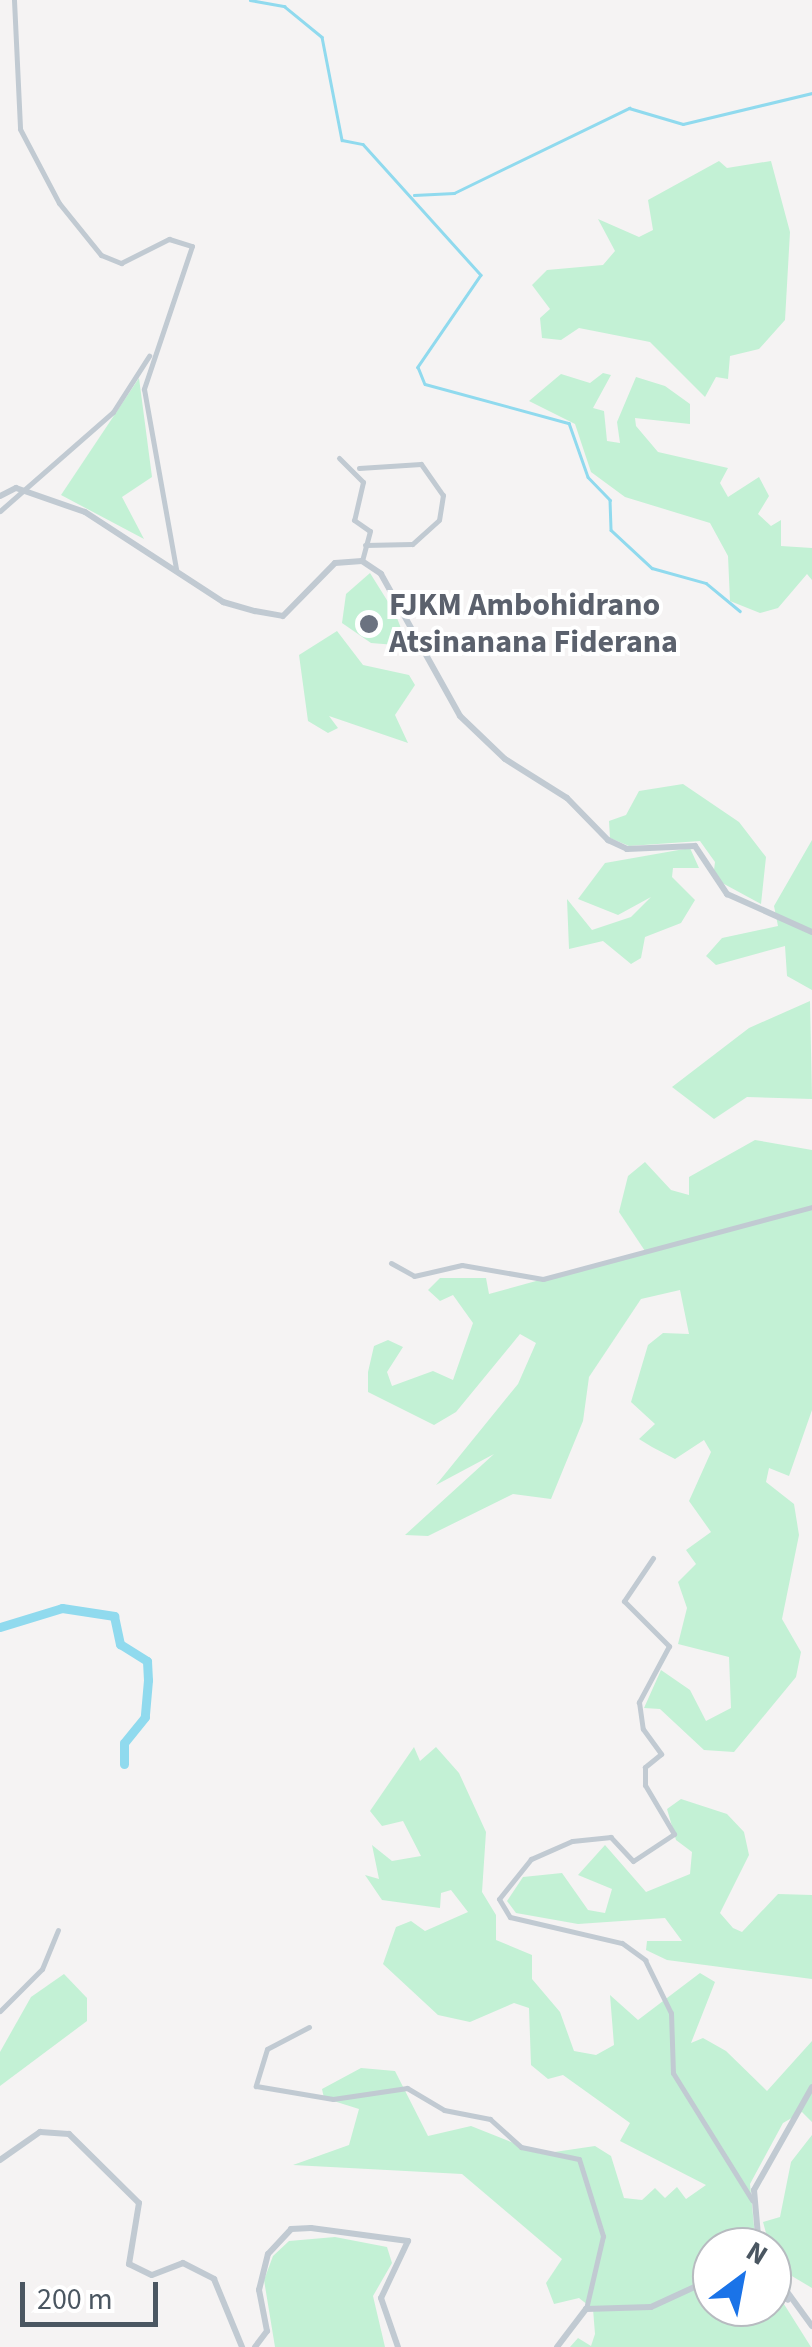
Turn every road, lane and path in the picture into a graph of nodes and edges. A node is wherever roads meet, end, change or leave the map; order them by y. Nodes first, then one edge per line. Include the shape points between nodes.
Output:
1 (14, 0) edge
2 (153, 350) junction
3 (339, 458) dead end
4 (359, 468) junction
5 (16, 488) junction
6 (0, 496) edge
7 (0, 511) edge
8 (365, 545) junction
9 (362, 561) junction
10 (176, 569) junction
11 (812, 932) edge
12 (812, 1207) edge
13 (391, 1263) dead end
14 (652, 1558) dead end
15 (58, 1930) dead end
16 (0, 2011) edge
17 (309, 2027) dead end
18 (812, 2087) edge
19 (0, 2160) edge
20 (752, 2200) junction
21 (756, 2227) edge
22 (692, 2288) edge
23 (792, 2301) edge
24 (586, 2308) junction
25 (812, 2326) edge
26 (242, 2347) edge
27 (255, 2347) edge
28 (398, 2347) edge
29 (558, 2347) edge

1 - 2 street via 20,129 59,203 101,255 121,263 168,239 192,246
2 - 5 street via 113,412
2 - 10 street via 144,390
3 - 4 street
4 - 8 street via 354,520 370,531
4 - 8 street via 421,464 443,494 439,520 412,544
5 - 6 street
5 - 7 street
5 - 10 street via 85,512
8 - 9 street
9 - 10 street via 335,563 284,616 224,602
9 - 11 street via 381,574 460,716 505,759 568,798 608,840 628,849 696,846 727,894
12 - 13 street via 543,1279 462,1265 414,1276
14 - 20 street via 624,1600 669,1646 639,1702 643,1730 661,1754 645,1767 645,1785 674,1834 633,1860 610,1837 572,1842 531,1859 499,1899 510,1917 622,1943 645,1960 671,2014 672,2073
15 - 16 street via 42,1968
17 - 24 street via 267,2049 256,2086 333,2100 407,2088 449,2111 490,2119 521,2147 579,2159 604,2242
18 - 20 street
19 - 26 street via 40,2132 69,2134 139,2202 128,2264 152,2275 183,2263 214,2279
20 - 21 street
22 - 24 street via 651,2307
23 - 25 street
24 - 29 street
27 - 28 street via 267,2330 260,2290 268,2254 291,2229 311,2228 408,2241 381,2298

